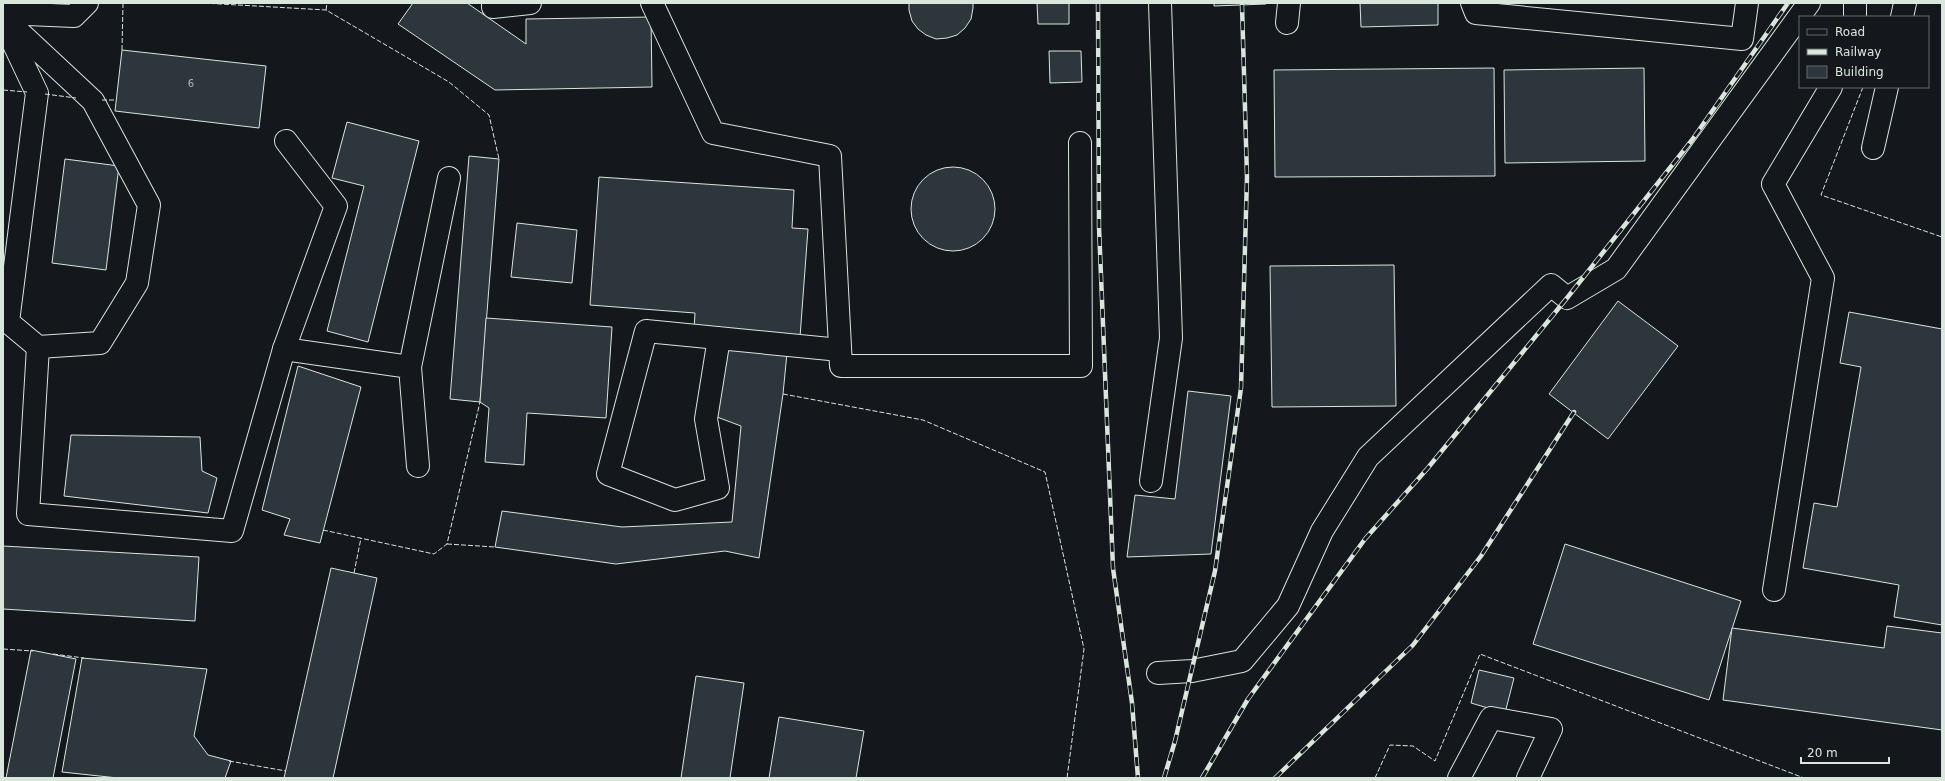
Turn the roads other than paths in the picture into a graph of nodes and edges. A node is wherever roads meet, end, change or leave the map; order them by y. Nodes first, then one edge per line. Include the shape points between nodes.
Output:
1 (87, 3) edge
2 (493, 3) edge
3 (530, 3) edge
4 (652, 3) edge
5 (1160, 3) edge
6 (1472, 3) edge
7 (1747, 3) edge
8 (1809, 3) edge
9 (1855, 3) edge
10 (1905, 3) edge
11 (3, 13) edge
12 (1800, 16) edge
13 (1855, 16) edge
14 (1902, 16) edge
15 (3, 17) edge
16 (1799, 17) edge
17 (3, 21) edge
18 (1830, 88) edge
19 (1886, 88) edge
20 (286, 141) dead end
21 (1080, 143) dead end
22 (1873, 148) dead end
23 (449, 178) dead end
24 (719, 338) junction
25 (38, 347) junction
26 (284, 349) junction
27 (840, 350) junction
28 (410, 367) junction
29 (418, 466) dead end
30 (1150, 481) dead end
31 (1774, 590) dead end
32 (1158, 673) dead end
33 (1459, 778) edge
34 (1528, 778) edge

1 - 11 lane via 74,16
2 - 3 lane via 493,7
4 - 27 lane via 713,133 830,156
5 - 30 lane via 1171,338
6 - 7 lane via 1476,13 1742,39
8 - 12 lane
9 - 13 lane
10 - 14 lane
15 - 25 lane via 93,101 149,205 137,283 100,342
16 - 32 lane via 1616,269 1567,298 1551,285 1368,457 1322,531 1288,606 1242,661 1192,671
17 - 25 lane via 37,93 8,322
18 - 31 lane via 1773,184 1823,278
19 - 22 lane
20 - 26 lane via 336,206
21 - 27 lane via 1081,366 841,366
23 - 28 lane
24 - 24 lane via 646,331 608,474 675,500 718,488 706,418
24 - 27 lane
25 - 26 lane via 28,514 232,531
26 - 28 lane
28 - 29 lane
33 - 34 lane via 1491,718 1551,728

